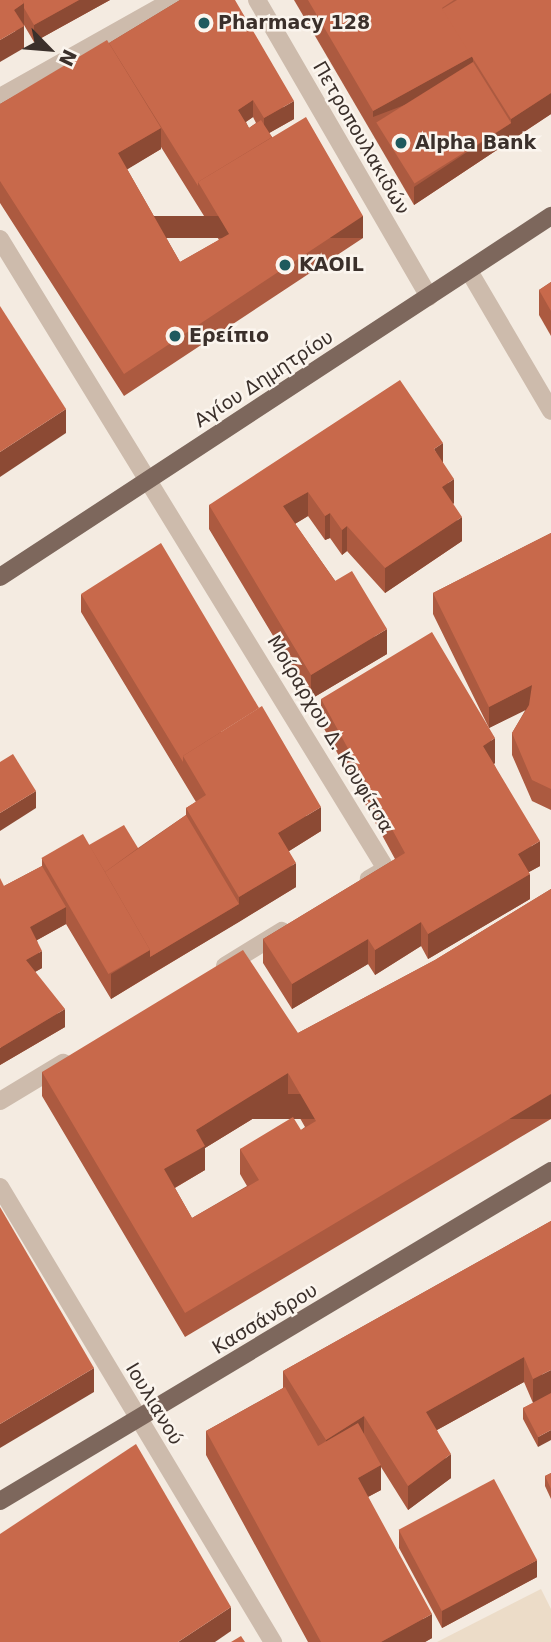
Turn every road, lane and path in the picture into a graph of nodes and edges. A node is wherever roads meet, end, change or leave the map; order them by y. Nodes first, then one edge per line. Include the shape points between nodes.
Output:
1 (173, 0) edge
2 (257, 0) edge
3 (0, 97) edge
4 (551, 216) edge
5 (0, 239) edge
6 (469, 271) junction
7 (429, 297) junction
8 (551, 411) edge
9 (151, 478) junction
10 (0, 576) edge
11 (351, 890) edge
12 (304, 918) edge
13 (211, 974) edge
14 (82, 1052) edge
15 (0, 1101) edge
16 (551, 1171) edge
17 (0, 1187) edge
18 (138, 1419) junction
19 (0, 1501) edge
20 (273, 1642) edge

1 - 3 street
2 - 7 street, Πετροπουλακιδών
4 - 6 main road, Αγίου Δημητρίου
5 - 9 street, Μοίραρχου Δ. Κουφίτσα
6 - 7 main road, Αγίου Δημητρίου
6 - 8 street
7 - 9 main road, Αγίου Δημητρίου
9 - 10 main road, Αγίου Δημητρίου
9 - 11 street, Μοίραρχου Δ. Κουφίτσα via 386,869
12 - 13 street
14 - 15 street
16 - 18 main road, Κασσάνδρου
17 - 18 street, Ιουλιανού
18 - 19 main road, Κασσάνδρου
18 - 20 street, Ιουλιανού

